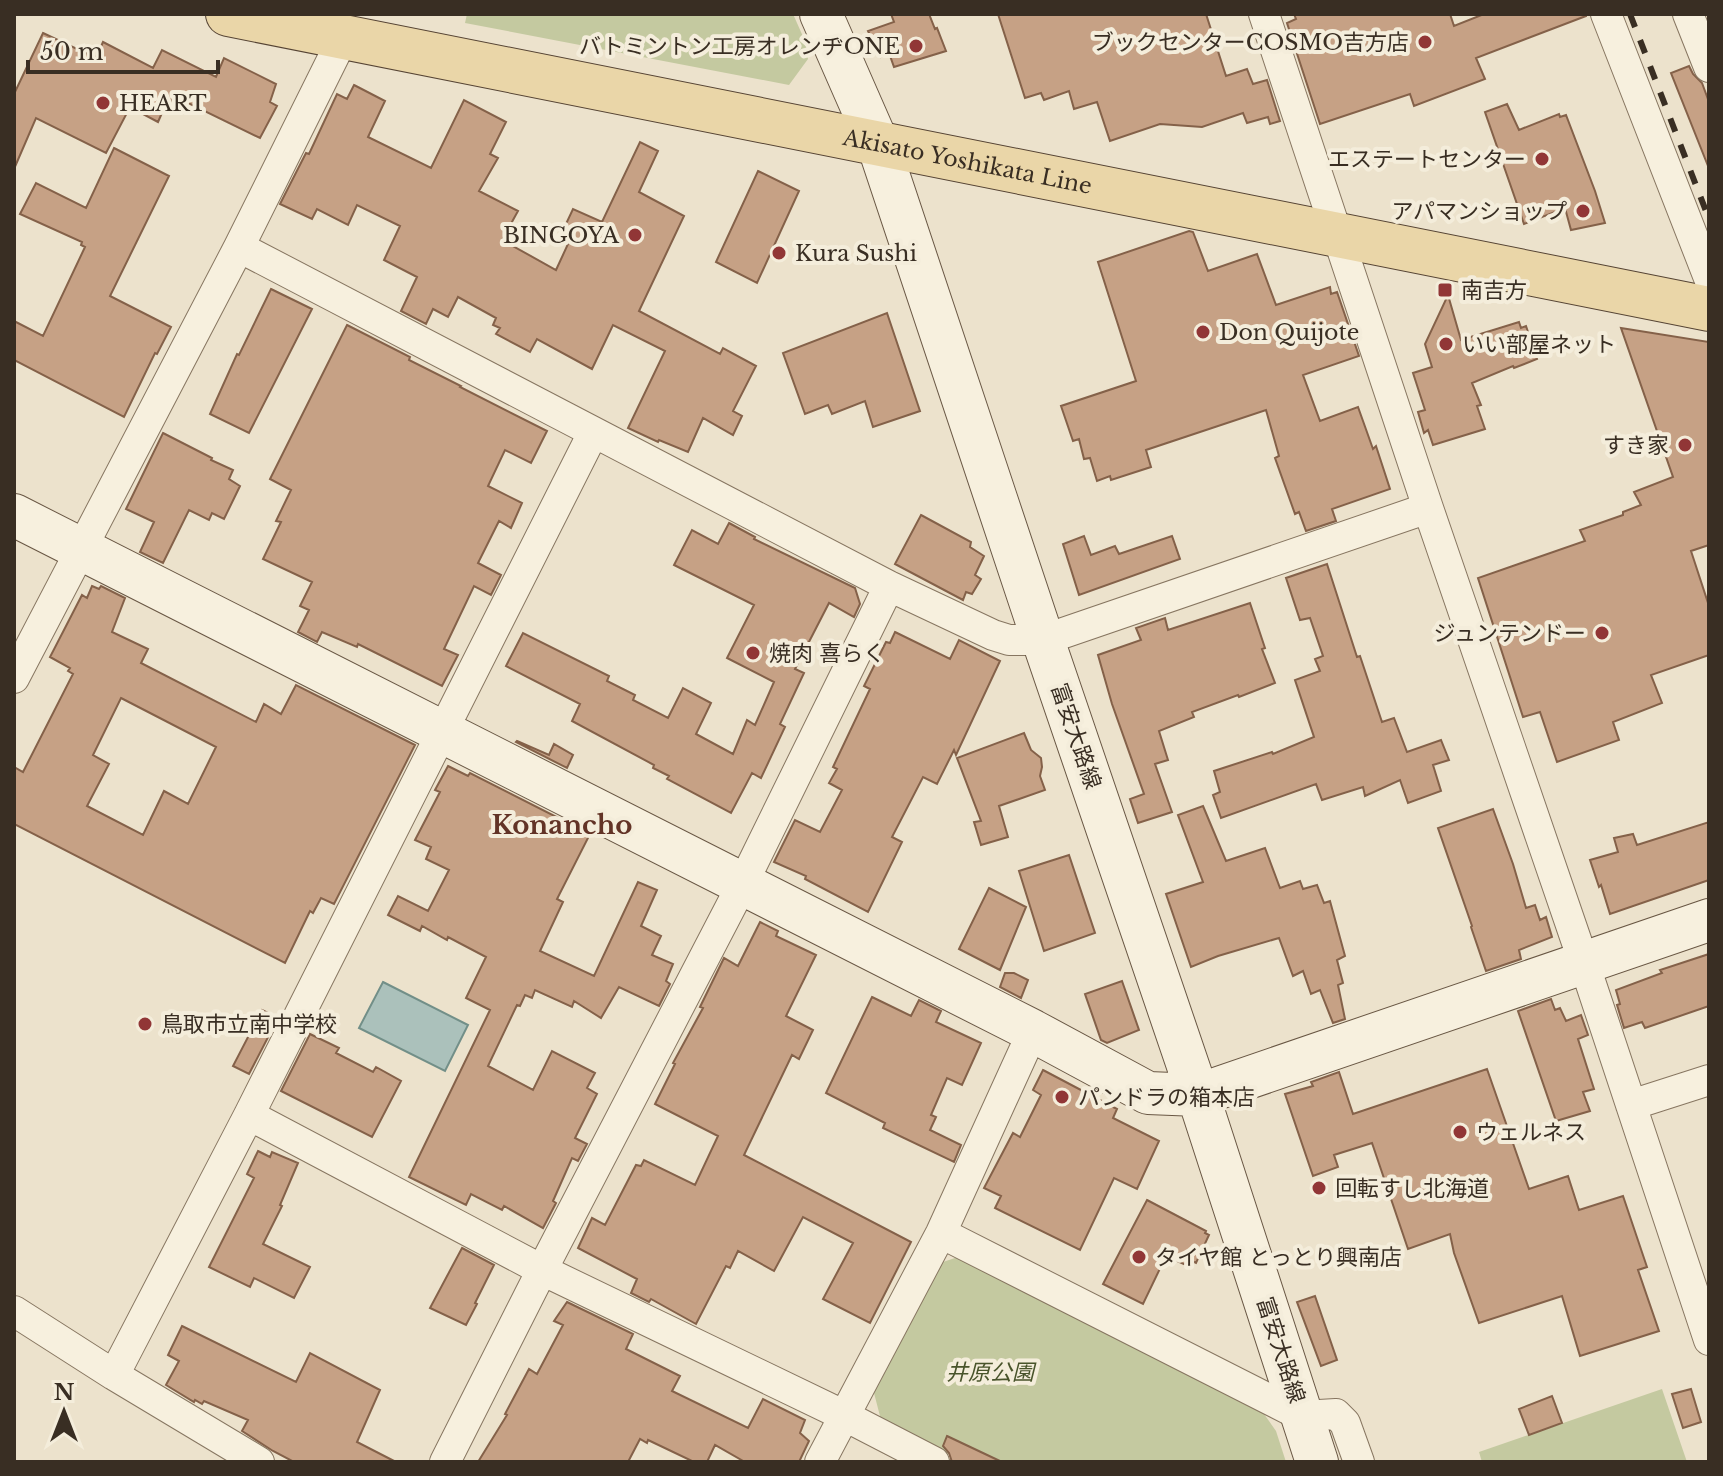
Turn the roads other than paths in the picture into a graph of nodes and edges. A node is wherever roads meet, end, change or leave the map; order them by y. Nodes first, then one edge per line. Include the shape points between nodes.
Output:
1 (228, 14) edge
2 (821, 14) edge
3 (1264, 14) edge
4 (1606, 14) edge
5 (1688, 14) edge
6 (343, 38) junction
7 (1709, 67) edge
8 (878, 144) junction
9 (1338, 235) junction
10 (239, 247) junction
11 (1709, 278) edge
12 (1709, 309) edge
13 (593, 433) junction
14 (1428, 508) junction
15 (14, 515) edge
16 (81, 549) junction
17 (889, 586) junction
18 (1043, 640) junction
19 (14, 678) edge
20 (443, 732) junction
21 (742, 885) junction
22 (1709, 920) edge
23 (1584, 963) junction
24 (1033, 1031) junction
25 (1709, 1080) edge
26 (1198, 1095) junction
27 (1631, 1105) junction
28 (249, 1115) junction
29 (941, 1233) junction
30 (542, 1270) junction
31 (14, 1311) edge
32 (1709, 1340) edge
33 (114, 1375) junction
34 (845, 1416) junction
35 (1302, 1416) junction
36 (259, 1462) edge
37 (445, 1462) edge
38 (820, 1462) edge
39 (934, 1462) edge
40 (1317, 1462) edge
41 (1359, 1462) edge

1 - 6 main road, Akisato Yoshikata Line
2 - 8 street, 富安大路線
3 - 9 street
4 - 11 street
5 - 7 street
6 - 8 main road, Akisato Yoshikata Line
6 - 10 street
8 - 9 main road, Akisato Yoshikata Line
8 - 18 street, 富安大路線
9 - 12 main road, Akisato Yoshikata Line
9 - 14 street
10 - 13 street
10 - 16 street
13 - 17 street
13 - 20 street
14 - 18 street
14 - 23 street
15 - 16 street
16 - 19 street
16 - 20 street
17 - 18 street via 993,635
17 - 21 street
18 - 26 street, 富安大路線
20 - 21 street
20 - 28 street
21 - 24 street
21 - 30 street
22 - 23 street
23 - 26 street
23 - 27 street
24 - 26 street via 1148,1093
24 - 29 street
25 - 27 street
26 - 35 street, 富安大路線
27 - 32 street
28 - 30 street
28 - 33 street
29 - 34 street
29 - 35 street
30 - 34 street
30 - 37 street
31 - 33 street
33 - 36 street
34 - 38 street
34 - 39 street
35 - 40 street, 富安大路線
35 - 41 street via 1336,1414 1345,1423

